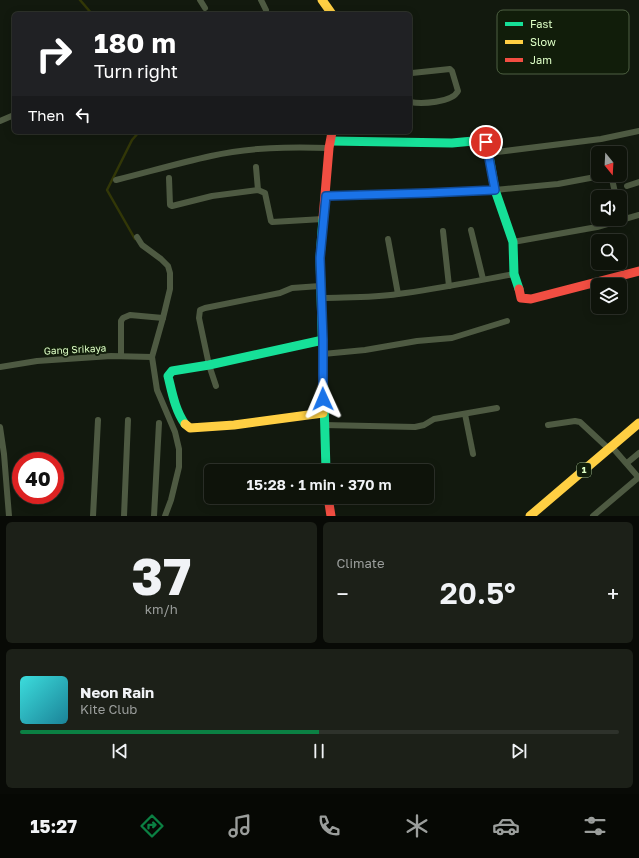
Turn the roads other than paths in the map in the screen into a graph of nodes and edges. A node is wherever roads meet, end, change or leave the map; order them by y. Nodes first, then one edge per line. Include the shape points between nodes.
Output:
1 (200, 0) edge
2 (261, 0) edge
3 (322, 0) edge
4 (205, 8) dead end
5 (266, 10) dead end
6 (331, 12) edge
7 (412, 74) edge
8 (412, 102) edge
9 (12, 116) edge
10 (0, 121) edge
11 (639, 131) edge
12 (331, 140) edge
13 (489, 153) junction
14 (256, 167) dead end
15 (169, 178) dead end
16 (116, 180) dead end
17 (639, 182) edge
18 (627, 186) dead end
19 (258, 190) junction
20 (495, 190) junction
21 (614, 190) edge
22 (326, 196) junction
23 (639, 216) edge
24 (323, 218) junction
25 (627, 219) edge
26 (601, 226) edge
27 (472, 230) dead end
28 (443, 231) dead end
29 (137, 237) dead end
30 (388, 239) dead end
31 (513, 242) junction
32 (639, 271) edge
33 (514, 274) junction
34 (484, 279) junction
35 (320, 286) junction
36 (449, 286) junction
37 (398, 294) junction
38 (322, 298) junction
39 (163, 318) junction
40 (507, 321) dead end
41 (323, 340) junction
42 (323, 354) junction
43 (121, 356) junction
44 (152, 357) junction
45 (209, 365) junction
46 (0, 367) edge
47 (216, 386) dead end
48 (497, 408) dead end
49 (323, 413) junction
50 (466, 414) junction
51 (98, 420) dead end
52 (128, 420) dead end
53 (159, 423) dead end
54 (639, 423) edge
55 (324, 425) junction
56 (548, 425) dead end
57 (0, 427) edge
58 (610, 448) junction
59 (639, 453) edge
60 (473, 454) dead end
61 (2, 461) edge
62 (326, 464) edge
63 (627, 464) junction
64 (639, 478) edge
65 (329, 504) edge
66 (9, 516) edge
67 (93, 516) edge
68 (124, 516) edge
69 (154, 516) edge
70 (165, 516) edge
71 (331, 516) edge
72 (530, 516) edge
73 (593, 516) edge

1 - 4 street
2 - 5 street
3 - 6 main road
7 - 8 street via 450,69 458,92 453,97 436,101
9 - 10 street
11 - 13 street via 602,139
12 - 13 main road via 452,143 482,139 486,142
12 - 16 street via 227,153
12 - 22 main road
13 - 20 main road
14 - 19 street
15 - 19 street via 172,206 212,196
17 - 18 street
19 - 24 street via 265,193 272,222
20 - 21 street via 558,184 606,175 611,177
20 - 22 street
20 - 31 main road
22 - 24 main road
23 - 25 street
24 - 35 main road
26 - 31 street
27 - 34 street
28 - 36 street
29 - 39 street via 142,245 168,266 170,289
30 - 37 street
31 - 33 main road
32 - 33 main road via 530,299 520,296
33 - 34 street
34 - 36 street
35 - 38 main road
35 - 45 street via 292,288 199,311
36 - 37 street
37 - 38 street
38 - 41 main road
39 - 43 street via 130,315 123,318
39 - 44 street
40 - 42 street via 452,338
41 - 42 main road
41 - 45 main road
42 - 49 main road
43 - 44 street, Gang Srikaya
43 - 46 street, Gang Srikaya via 37,361
44 - 70 street via 157,390 175,432 179,449 179,467
45 - 47 street
45 - 49 main road via 172,371 168,376 176,406 187,427 234,425
48 - 50 street
49 - 55 main road
50 - 55 street via 434,419 415,427
50 - 60 street
51 - 67 street
52 - 68 street
53 - 69 street
54 - 58 main road, 1
55 - 62 main road
56 - 58 street via 580,422
57 - 61 street
58 - 63 street
58 - 72 main road, 1
59 - 63 street
61 - 66 street
63 - 64 street
64 - 73 street
65 - 71 main road

